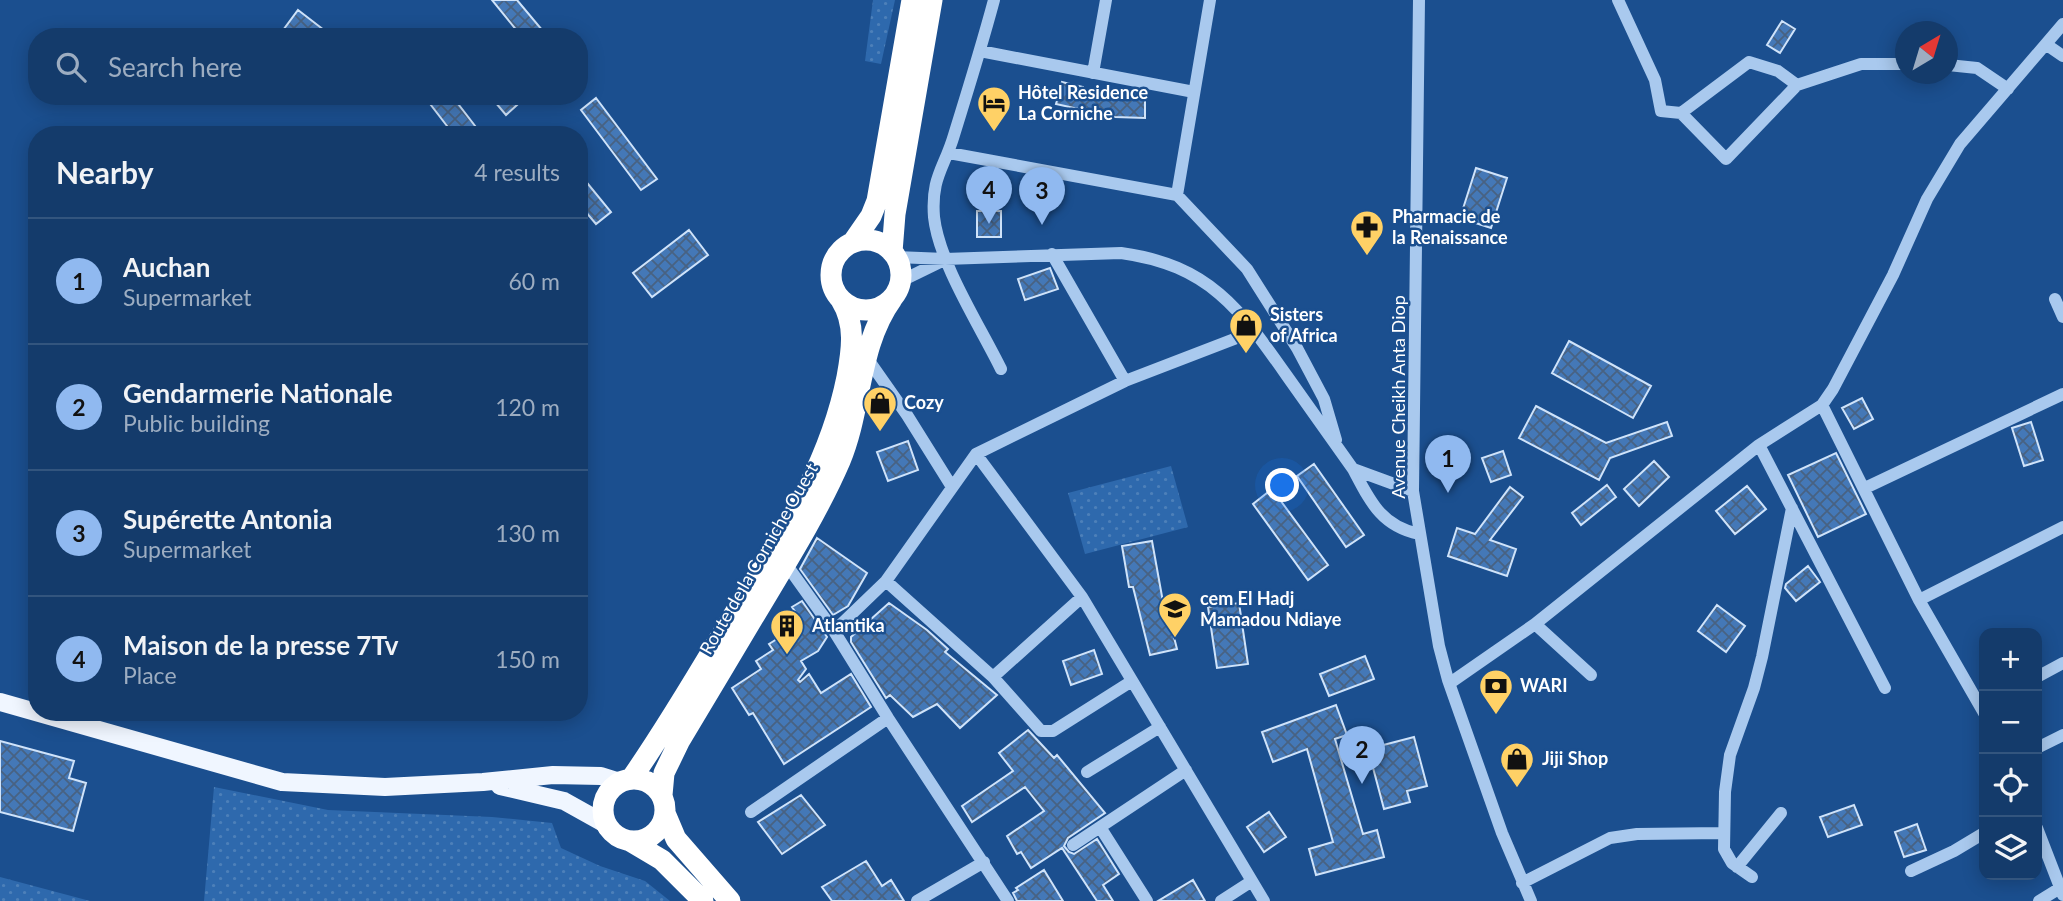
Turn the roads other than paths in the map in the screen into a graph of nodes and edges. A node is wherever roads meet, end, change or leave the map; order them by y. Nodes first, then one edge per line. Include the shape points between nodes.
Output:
1 (912, 0) edge
2 (932, 0) edge
3 (994, 0) edge
4 (1106, 0) edge
5 (1210, 0) edge
6 (1419, 0) edge
7 (1618, 0) edge
8 (2063, 24) edge
9 (2047, 45) junction
10 (981, 51) junction
11 (2063, 56) edge
12 (1895, 64) edge
13 (1958, 66) edge
14 (1093, 73) junction
15 (1797, 85) junction
16 (2008, 89) junction
17 (1194, 92) junction
18 (1681, 113) junction
19 (949, 153) junction
20 (1177, 195) junction
21 (853, 242) junction
22 (1052, 254) junction
23 (894, 255) junction
24 (945, 259) junction
25 (896, 290) junction
26 (2054, 299) dead end
27 (841, 300) junction
28 (2063, 317) edge
29 (1255, 331) junction
30 (867, 358) junction
31 (1001, 369) dead end
32 (1125, 381) junction
33 (2063, 394) edge
34 (1822, 405) junction
35 (1759, 445) junction
36 (1338, 447) junction
37 (976, 454) junction
38 (1353, 469) junction
39 (952, 487) junction
40 (1865, 488) junction
41 (1413, 491) junction
42 (1792, 508) junction
43 (2063, 527) edge
44 (1419, 534) junction
45 (786, 564) junction
46 (886, 581) junction
47 (1082, 597) junction
48 (1919, 600) junction
49 (1535, 624) junction
50 (834, 631) junction
51 (2063, 663) edge
52 (2042, 674) edge
53 (1591, 675) dead end
54 (993, 677) junction
55 (1132, 681) junction
56 (1450, 683) junction
57 (1885, 688) dead end
58 (1979, 701) edge
59 (0, 702) edge
60 (28, 710) edge
61 (888, 718) junction
62 (67, 721) edge
63 (1160, 727) junction
64 (2063, 735) edge
65 (2042, 746) edge
66 (1186, 770) junction
67 (1087, 772) dead end
68 (626, 780) junction
69 (483, 782) junction
70 (663, 804) junction
71 (751, 812) dead end
72 (1782, 813) dead end
73 (607, 825) junction
74 (1100, 827) junction
75 (1723, 833) junction
76 (1979, 836) edge
77 (630, 841) junction
78 (2042, 841) edge
79 (1073, 845) dead end
80 (984, 862) junction
81 (1737, 867) junction
82 (1911, 871) dead end
83 (1752, 877) dead end
84 (1252, 881) junction
85 (1522, 883) junction
86 (2062, 892) edge
87 (703, 901) edge
88 (730, 901) edge
89 (917, 901) edge
90 (1009, 901) edge
91 (1147, 901) edge
92 (1221, 901) edge
93 (1264, 901) edge
94 (1531, 901) edge
95 (2039, 901) edge

1 - 21 highway via 877,201
2 - 23 highway via 895,214
3 - 10 street
4 - 14 street
5 - 17 street
6 - 41 street, Avenue Cheikh Anta Diop
7 - 18 street via 1656,80 1661,111
8 - 9 street
9 - 11 street
9 - 16 street
10 - 14 street
10 - 19 street
12 - 15 street via 1861,64
13 - 16 street via 1977,68
14 - 17 street
15 - 18 street via 1778,71 1749,62
15 - 18 street via 1726,159
16 - 34 street via 1960,144 1927,199 1887,287
17 - 20 street
19 - 20 street
19 - 24 street via 933,193 934,219
20 - 36 street via 1247,269 1324,398
21 - 23 highway via 878,242
21 - 27 highway via 831,266 832,286
22 - 24 street
22 - 29 street via 1121,253 1160,261 1217,290
22 - 32 street
23 - 24 street
23 - 25 highway via 900,265
24 - 25 street
24 - 31 street
25 - 27 highway via 883,306 861,310
25 - 30 highway, Route de la Corniche Ouest
26 - 28 street
27 - 68 highway, Route de la Corniche Ouest via 850,319 852,345 829,443 803,501 665,730
29 - 32 street
29 - 36 street
30 - 39 street
30 - 45 highway, Route de la Corniche Ouest via 841,459
32 - 37 street
33 - 40 street
34 - 35 street
34 - 40 street
35 - 42 street
35 - 49 street
36 - 38 street
37 - 39 street
37 - 47 street
38 - 41 street
38 - 44 street via 1380,513 1402,530
39 - 46 street
40 - 48 street
41 - 44 street, Avenue Cheikh Anta Diop
42 - 57 street
42 - 75 street via 1762,657 1730,755
43 - 48 street
44 - 56 street, Avenue Cheikh Anta Diop
45 - 50 street
45 - 70 highway, Route de la Corniche Ouest via 680,740 664,773
46 - 50 street
46 - 54 street
47 - 54 street
47 - 55 street
48 - 58 street
49 - 53 street
49 - 56 street
50 - 61 street
51 - 52 street
54 - 55 street via 1045,732
55 - 63 street
56 - 85 street, Avenue Cheikh Anta Diop
59 - 60 main road
61 - 71 street
61 - 80 street
62 - 69 main road via 282,782 385,787
63 - 66 street
63 - 67 street
64 - 65 street
66 - 74 street
66 - 84 street
68 - 69 main road via 553,775
68 - 70 highway via 649,782
68 - 73 highway via 612,788 603,806
69 - 73 main road via 564,801
70 - 77 highway via 657,831
70 - 88 highway via 676,839
72 - 81 street
73 - 77 highway
74 - 79 street
74 - 91 street
75 - 81 street via 1724,849
75 - 85 street via 1610,838
76 - 82 street
77 - 87 highway via 662,860
78 - 86 street
80 - 89 street
80 - 90 street
81 - 83 street
84 - 92 street
84 - 93 street
85 - 94 street, Avenue Cheikh Anta Diop
86 - 95 street

